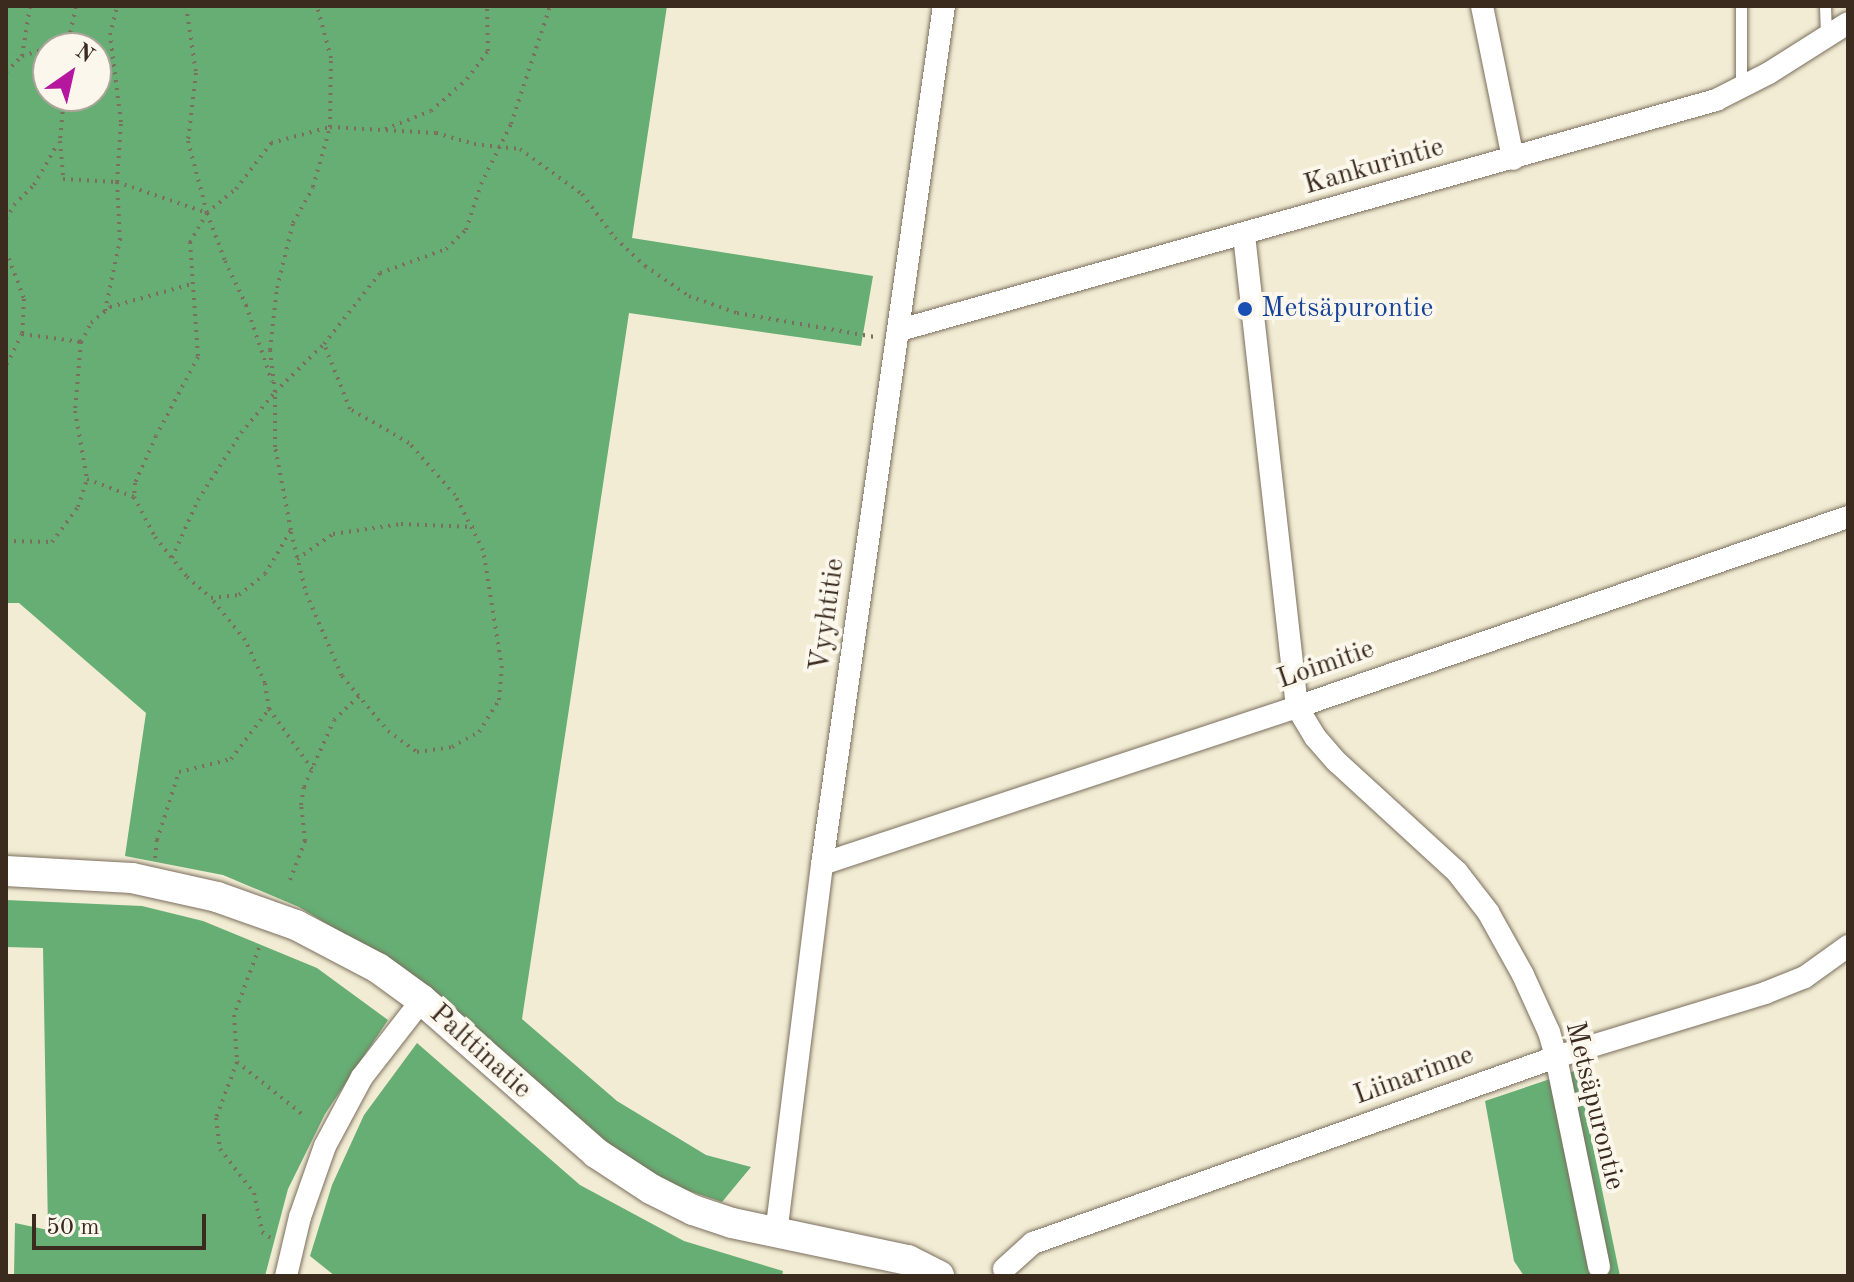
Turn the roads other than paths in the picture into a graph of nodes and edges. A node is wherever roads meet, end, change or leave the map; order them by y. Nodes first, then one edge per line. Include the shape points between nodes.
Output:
1 (944, 6) edge
2 (1482, 6) edge
3 (1741, 6) edge
4 (1825, 6) edge
5 (1848, 23) edge
6 (1826, 37) junction
7 (1741, 89) junction
8 (1513, 159) junction
9 (1244, 235) junction
10 (900, 330) junction
11 (1848, 517) edge
12 (1297, 707) junction
13 (822, 864) junction
14 (6, 871) edge
15 (1848, 946) edge
16 (422, 1000) junction
17 (1556, 1057) junction
18 (776, 1234) junction
19 (1599, 1267) dead end
20 (1004, 1269) dead end
21 (286, 1276) edge
22 (939, 1276) edge

1 - 10 street, Vyyhtitie
2 - 8 street
3 - 7 lane
4 - 6 lane
5 - 6 street, Kankurintie
6 - 7 street, Kankurintie
7 - 8 street, Kankurintie
8 - 9 street, Kankurintie
9 - 10 street, Kankurintie
9 - 12 street, Metsäpurontie
10 - 13 street, Vyyhtitie
11 - 12 street, Loimitie
12 - 13 street, Loimitie
12 - 17 street, Metsäpurontie via 1315,737 1457,872 1488,912 1523,975
13 - 18 street, Vyyhtitie
14 - 16 street, Palttinatie via 152,883 217,897 352,952
15 - 17 street, Liinarinne via 1805,977 1765,993
16 - 18 street, Palttinatie via 596,1153 693,1210
16 - 21 street via 362,1077 325,1146
17 - 19 street, Metsäpurontie
17 - 20 street, Liinarinne via 1033,1243
18 - 22 street, Palttinatie via 908,1260

